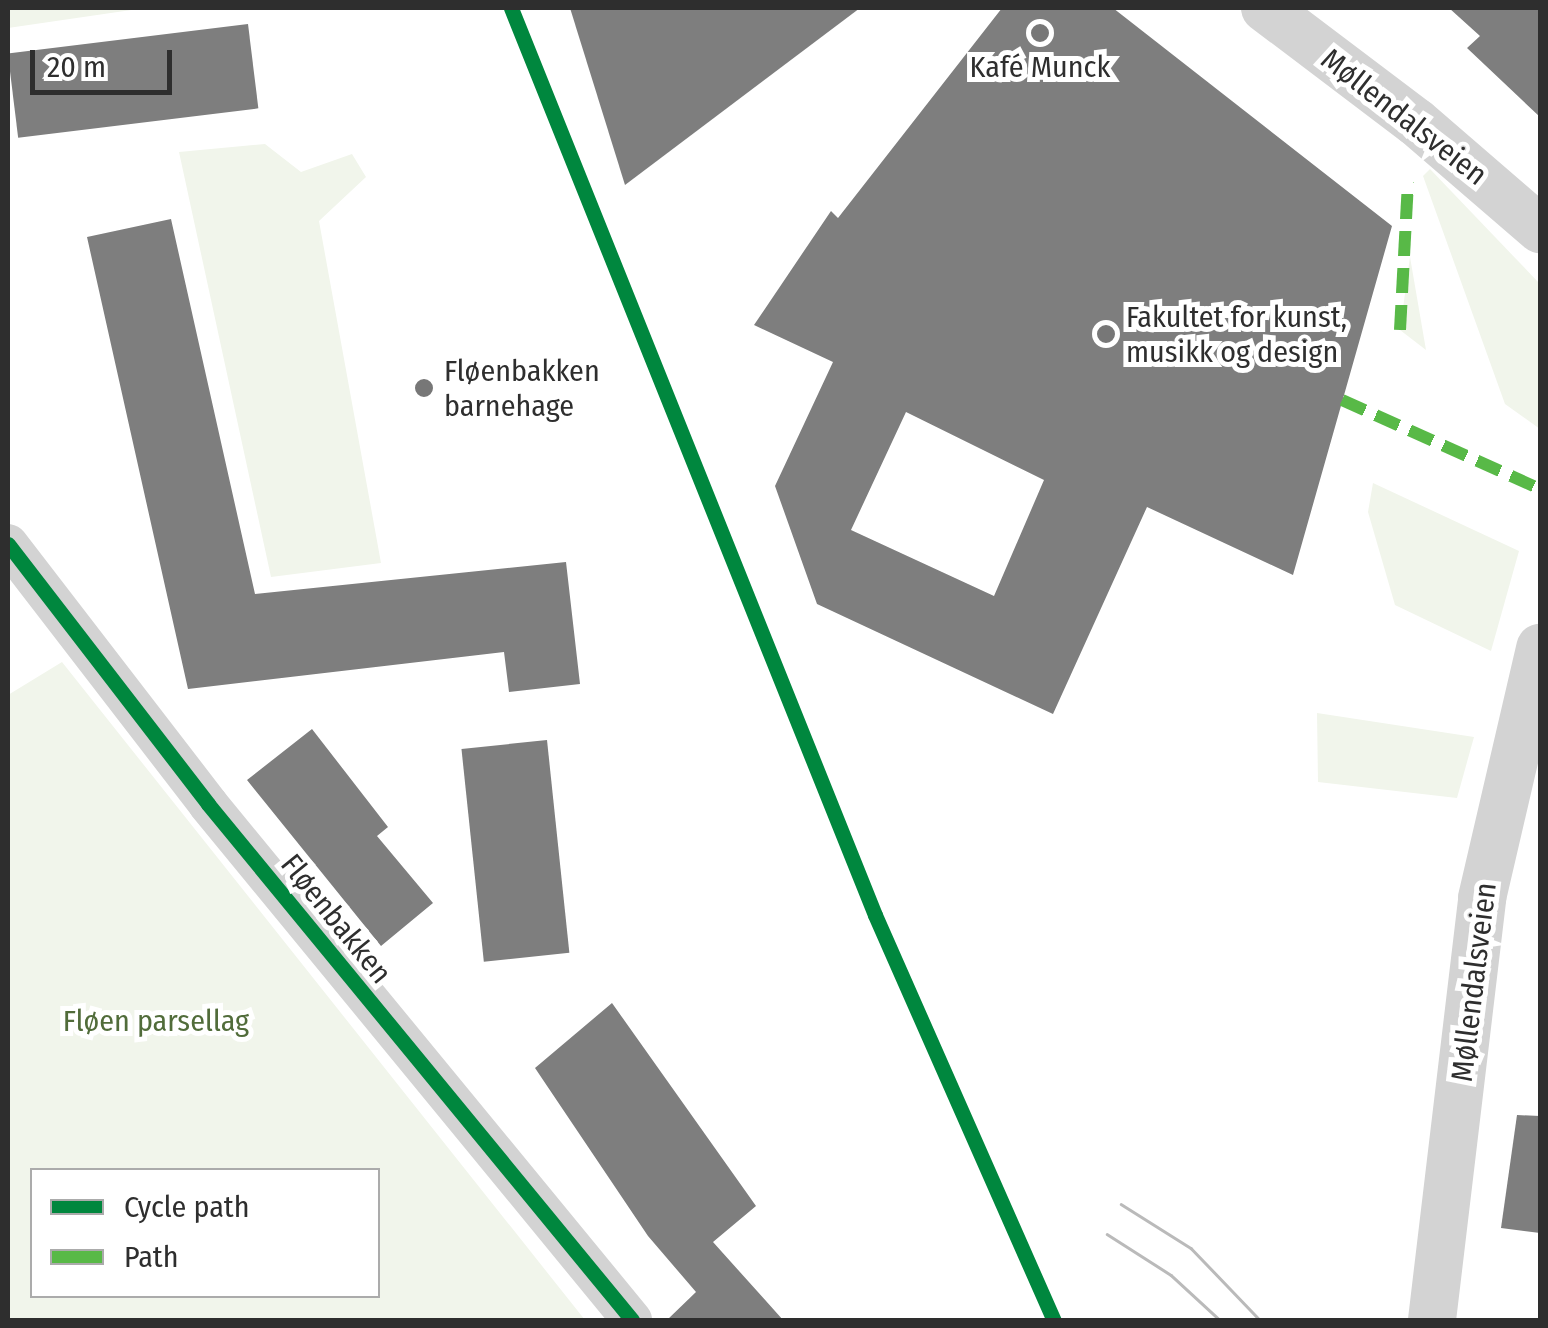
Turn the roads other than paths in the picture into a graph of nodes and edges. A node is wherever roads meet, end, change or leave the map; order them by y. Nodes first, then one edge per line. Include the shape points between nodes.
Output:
1 (1265, 8) edge
2 (1540, 229) edge
3 (8, 544) edge
4 (1540, 648) edge
5 (632, 1320) edge
6 (1432, 1320) edge

1 - 2 street, Møllendalsveien via 1416,122
3 - 5 street, Fløenbakken via 208,804
4 - 6 street, Møllendalsveien via 1482,898

